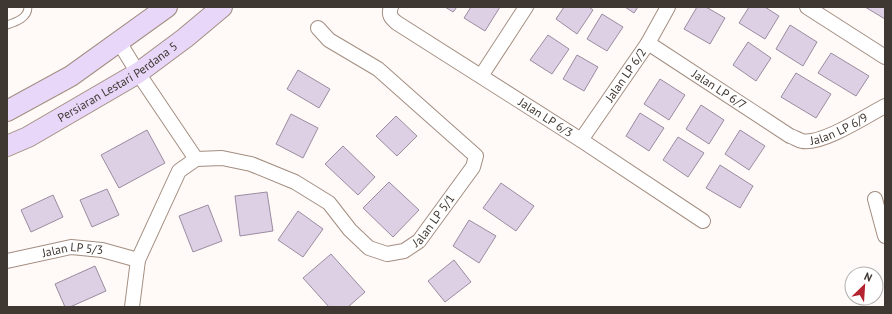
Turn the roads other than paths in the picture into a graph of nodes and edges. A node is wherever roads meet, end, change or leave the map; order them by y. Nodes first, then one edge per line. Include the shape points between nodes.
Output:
1 (28, 7) edge
2 (167, 7) edge
3 (222, 7) edge
4 (526, 7) edge
5 (668, 7) edge
6 (807, 7) edge
7 (390, 11) edge
8 (7, 26) edge
9 (318, 28) dead end
10 (119, 42) junction
11 (648, 43) junction
12 (885, 57) edge
13 (138, 73) junction
14 (481, 76) junction
15 (885, 106) edge
16 (7, 112) edge
17 (790, 136) joint
18 (581, 140) junction
19 (7, 146) edge
20 (196, 158) junction
21 (875, 199) dead end
22 (703, 221) dead end
23 (885, 236) edge
24 (138, 260) junction
25 (7, 261) edge
26 (132, 307) edge

1 - 8 lane via 25,16
2 - 10 main road
3 - 13 main road, Persiaran Lestari Perdana 5
4 - 14 street
5 - 11 street, Jalan LP 6/2
6 - 12 street
7 - 14 street, Jalan LP 6/3 via 392,19 397,23
9 - 20 street, Jalan LP 5/1 via 329,40 378,69 476,156 473,167 419,241 404,251 387,254 369,248 350,230 330,203 295,182 251,164 222,158
10 - 13 street
10 - 16 main road via 71,76
11 - 17 street, Jalan LP 6/7
11 - 18 street, Jalan LP 6/2
13 - 19 main road, Persiaran Lestari Perdana 5 via 28,137
13 - 20 street
14 - 18 street, Jalan LP 6/3
15 - 17 street, Jalan LP 6/9 via 825,138 802,141
18 - 22 street, Jalan LP 6/3
20 - 24 street via 179,171
21 - 23 street
24 - 25 street, Jalan LP 5/3 via 102,250 71,247
24 - 26 street

